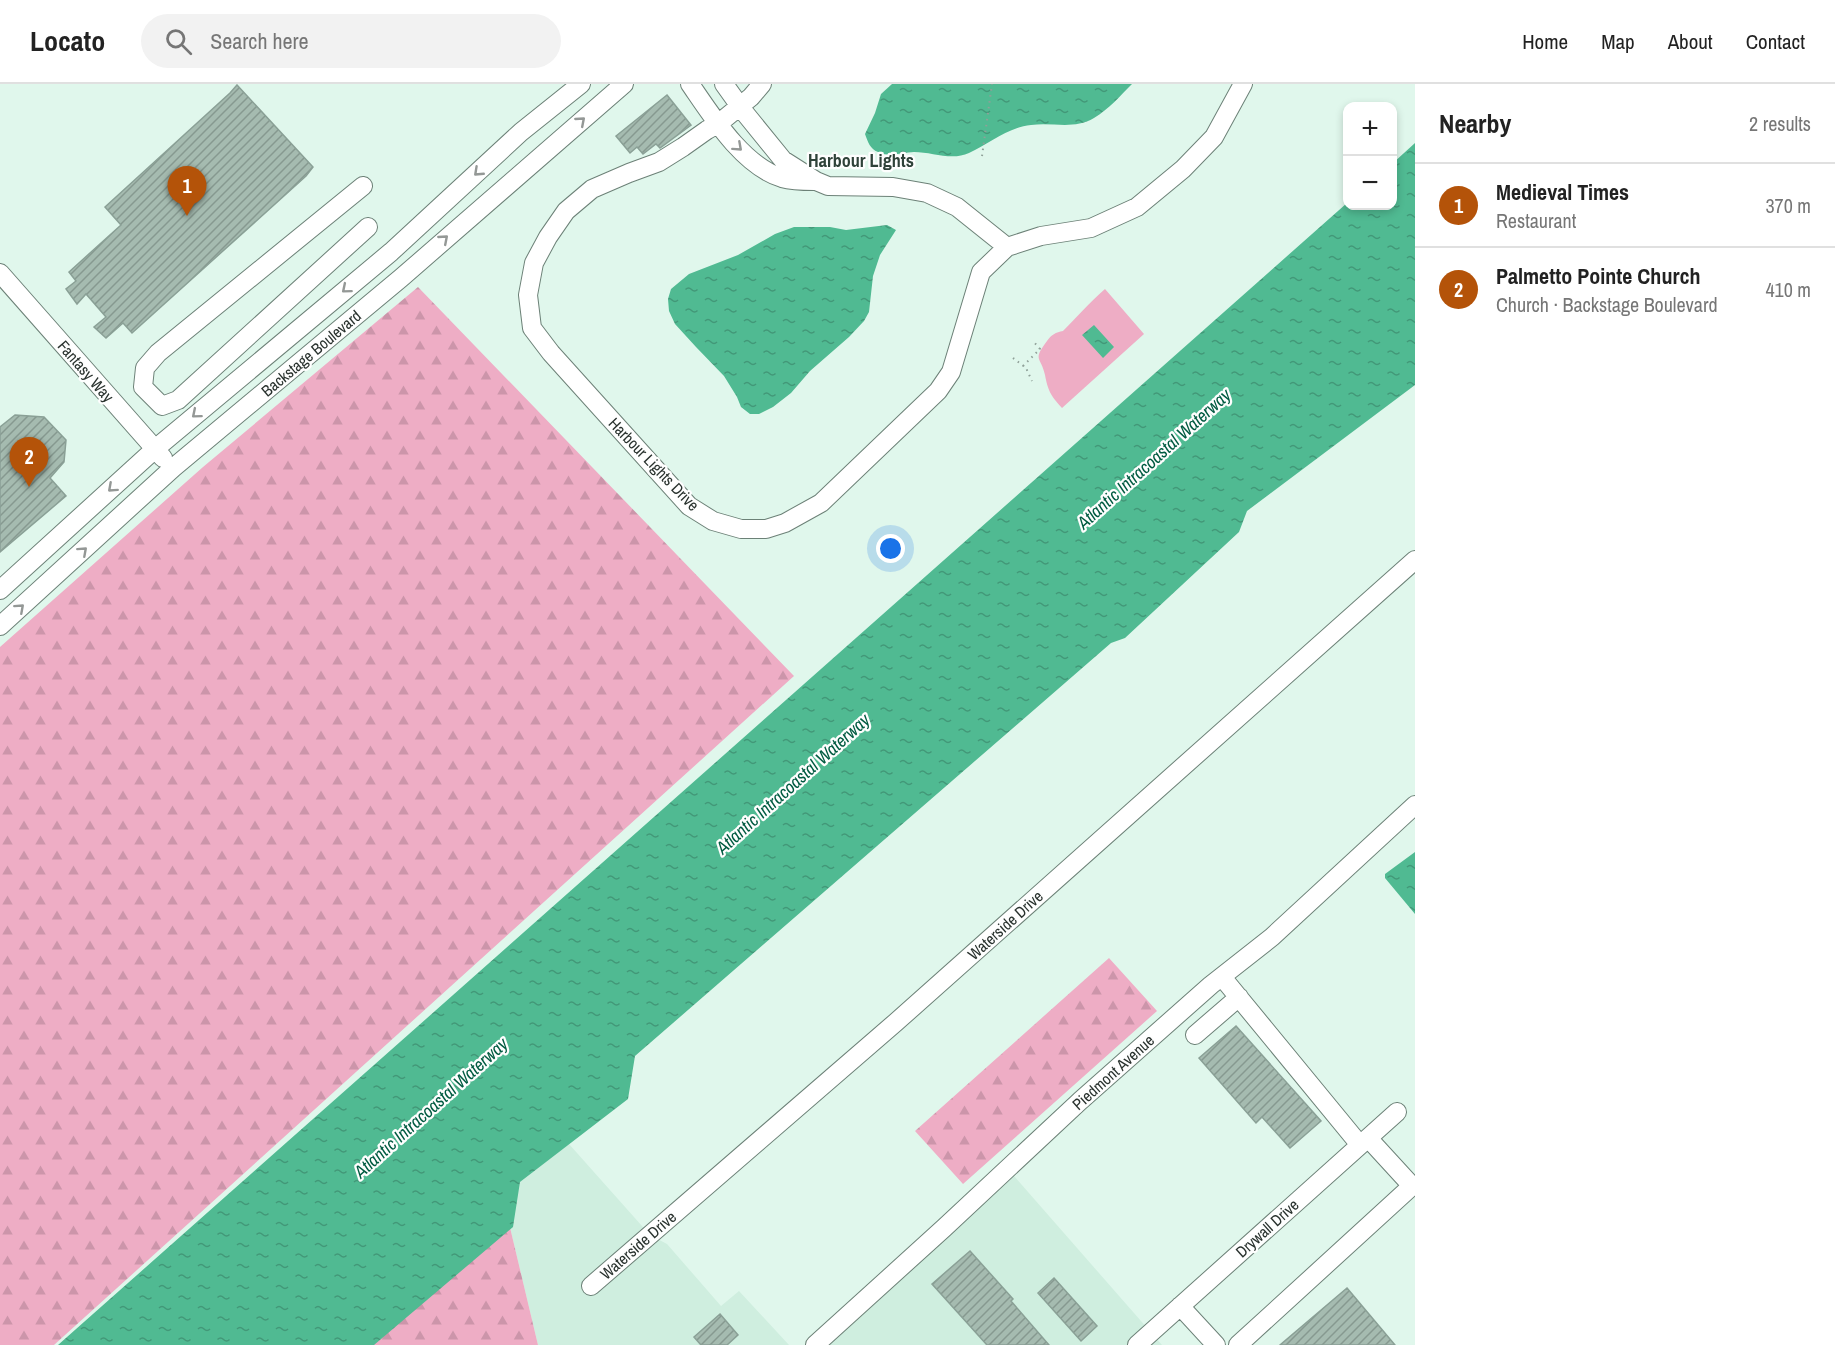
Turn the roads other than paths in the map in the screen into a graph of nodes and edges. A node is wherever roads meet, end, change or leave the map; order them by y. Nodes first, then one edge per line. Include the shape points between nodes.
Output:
1 (581, 84) edge
2 (624, 84) edge
3 (690, 84) edge
4 (724, 84) edge
5 (762, 84) edge
6 (1243, 84) edge
7 (740, 106) junction
8 (718, 124) junction
9 (816, 182) junction
10 (363, 186) dead end
11 (368, 227) dead end
12 (1007, 247) junction
13 (0, 273) edge
14 (155, 449) junction
15 (173, 468) junction
16 (1415, 561) edge
17 (0, 590) edge
18 (0, 626) edge
19 (1415, 807) edge
20 (1222, 976) junction
21 (1239, 997) junction
22 (1195, 1035) dead end
23 (1397, 1112) dead end
24 (1364, 1142) junction
25 (591, 1286) dead end
26 (1180, 1306) junction
27 (815, 1345) edge
28 (1137, 1345) edge
29 (1216, 1345) edge
30 (1238, 1345) edge

1 -> 14 street, Backstage Boulevard via 521,132 391,252
15 -> 2 street, Backstage Boulevard
3 - 8 street
4 - 7 street
5 - 7 street, Harbour Lights Drive
6 - 12 street, Harbour Lights Drive via 1214,137 1137,207 1091,228 1041,236
7 - 8 street, Harbour Lights Drive
7 - 9 street via 783,160
8 -> 9 street via 729,139 769,173 793,181
8 - 12 street, Harbour Lights Drive via 659,162 592,189 566,211 534,263 528,295 532,328 551,354 689,506 713,521 741,529 766,529 785,524 829,495 938,391 951,372 981,272
9 - 12 street via 927,193 957,207
10 - 11 street via 158,353 145,368 143,387 162,406 178,400
13 - 14 street, Fantasy Way
14 - 15 street, Fantasy Way
14 -> 17 street, Backstage Boulevard
18 -> 15 street, Backstage Boulevard
16 - 25 street, Waterside Drive via 895,1023
19 - 20 street, Piedmont Avenue via 1272,937
20 - 21 street
20 - 27 street, Piedmont Avenue
21 - 22 street
21 - 24 street
23 - 24 street, Drywall Drive
24 - 26 street, Drywall Drive
24 - 30 street via 1412,1186
26 - 28 street, Drywall Drive
26 - 29 street

